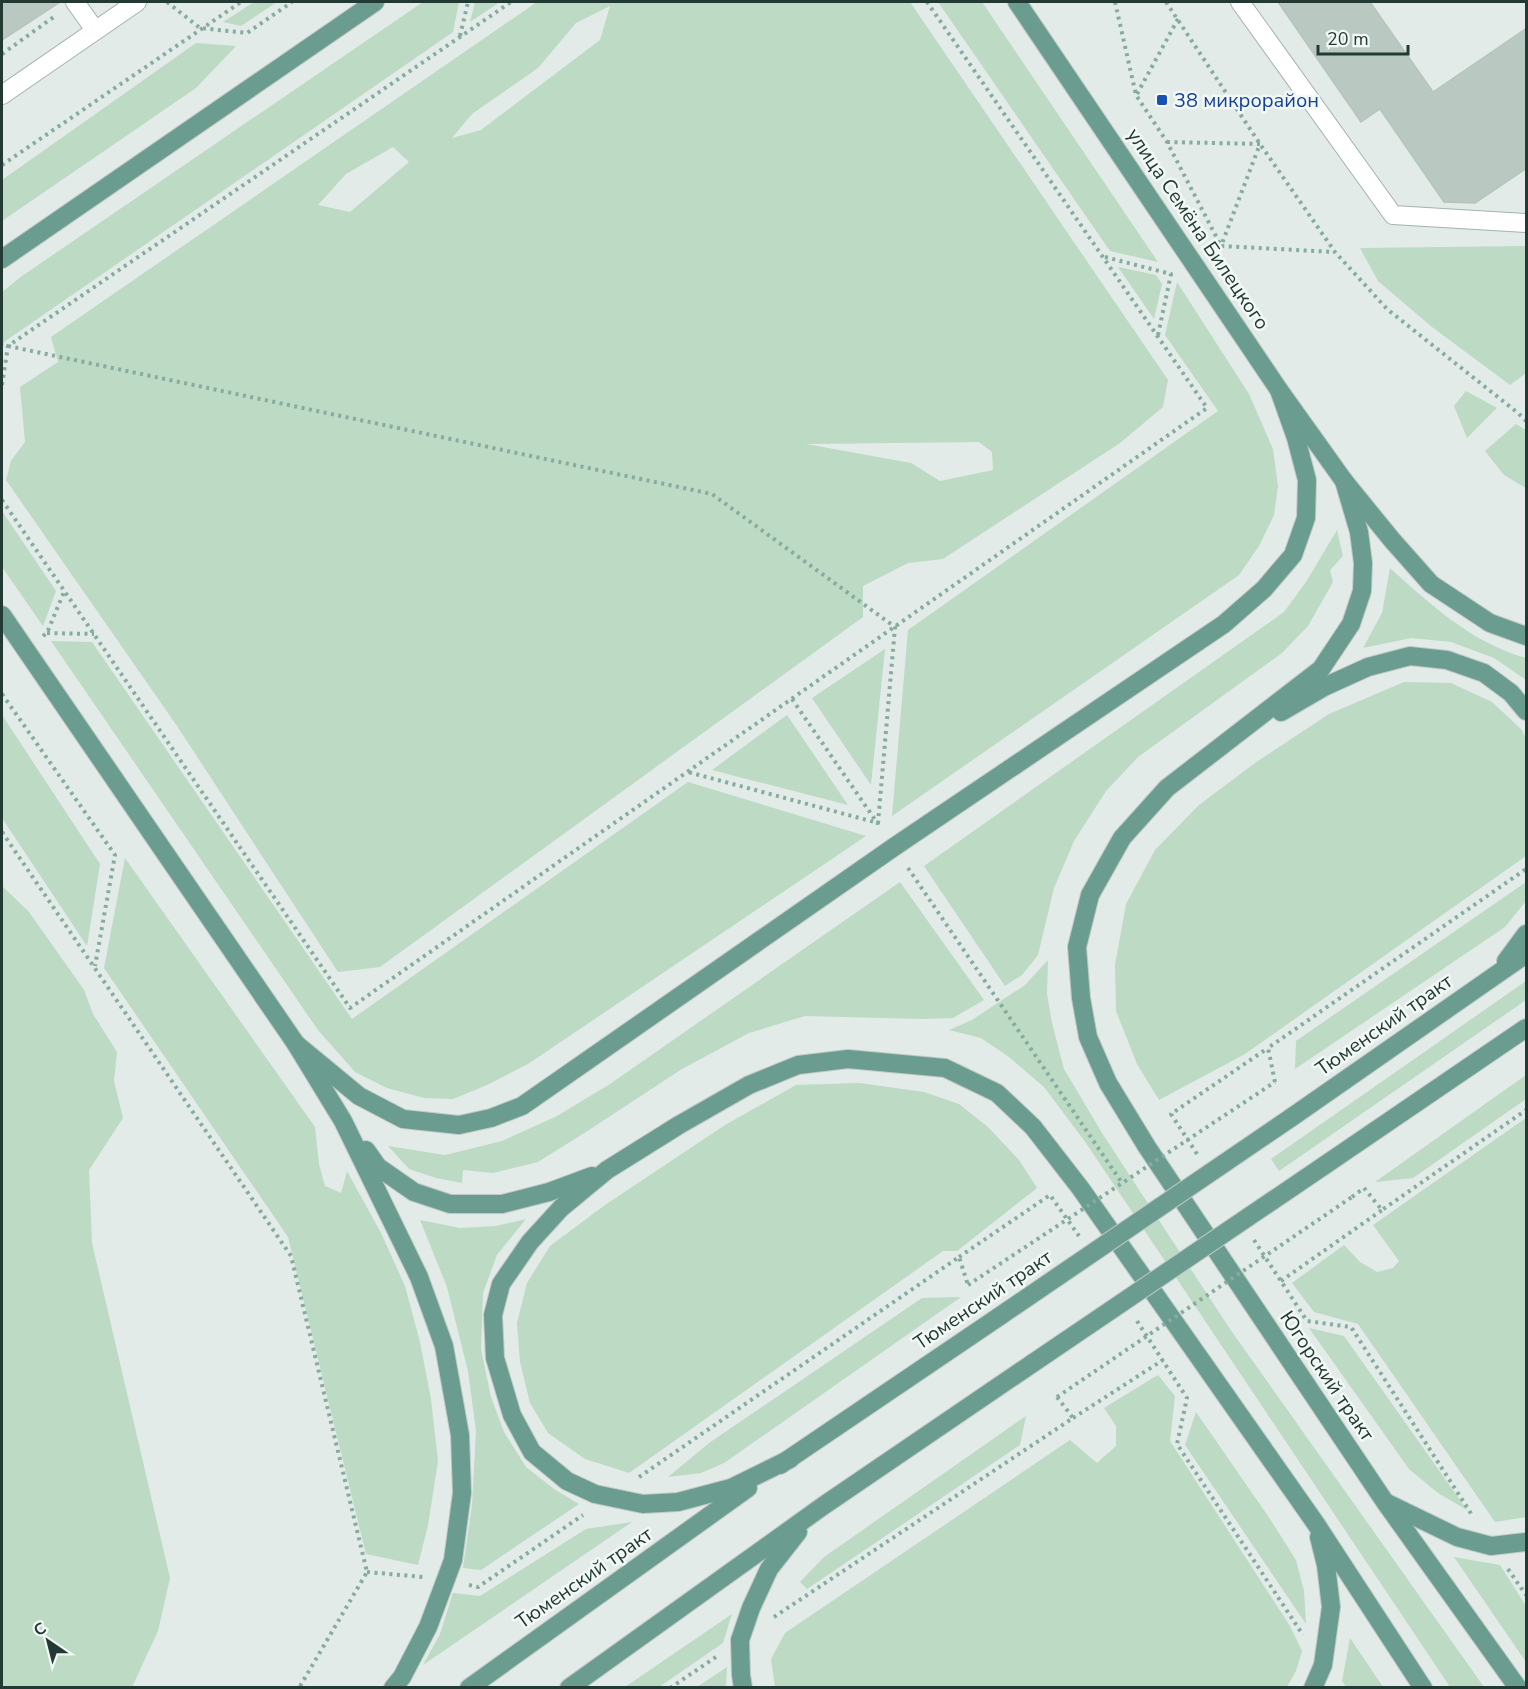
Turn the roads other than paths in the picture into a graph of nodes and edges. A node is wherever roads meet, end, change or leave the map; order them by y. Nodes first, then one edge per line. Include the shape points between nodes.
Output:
1 (75, 2) edge
2 (137, 2) edge
3 (375, 2) edge
4 (1017, 2) edge
5 (1240, 2) edge
6 (95, 30) junction
7 (2, 95) edge
8 (1527, 210) edge
9 (1507, 222) junction
10 (1527, 223) edge
11 (2, 259) edge
12 (1280, 390) junction
13 (1344, 481) junction
14 (2, 615) edge
15 (1527, 636) edge
16 (1527, 711) edge
17 (1225, 744) junction
18 (1527, 934) edge
19 (1527, 954) edge
20 (1496, 975) junction
21 (1527, 1028) edge
22 (296, 1044) junction
23 (343, 1121) junction
24 (607, 1170) junction
25 (790, 1459) junction
26 (1385, 1502) junction
27 (822, 1506) junction
28 (1316, 1524) junction
29 (1527, 1542) edge
30 (393, 1688) edge
31 (469, 1688) edge
32 (569, 1688) edge
33 (743, 1688) edge
34 (1313, 1688) edge
35 (1422, 1688) edge
36 (1518, 1688) edge

1 - 6 lane
2 - 6 lane
3 - 11 main road
4 - 12 main road, улица Семёна Билецкого
5 - 9 lane via 1393,215
6 - 7 lane
8 - 9 lane
9 - 10 lane
12 - 13 main road, улица Семёна Билецкого
12 - 22 main road via 1307,480 1306,518 1293,555 1264,590 1224,624 522,1106 459,1125 403,1119 358,1096
13 - 15 main road via 1431,584 1490,623
13 - 17 main road via 1359,532 1363,563 1362,591 1351,624 1321,669
14 - 22 main road
16 - 17 main road via 1484,673 1448,660 1410,656 1368,667 1324,687
17 - 26 main road, Югорский тракт via 1167,788 1122,838 1090,895 1077,947 1088,1037 1108,1083 1147,1146
18 - 20 main road
19 - 20 main road, Тюменский тракт
20 - 25 main road, Тюменский тракт, bridge
21 - 27 main road, bridge
22 - 23 main road
23 - 24 main road via 378,1167 414,1192 450,1204 502,1204 549,1192
23 - 30 main road via 419,1277 444,1346 460,1435 462,1493 453,1560 428,1627
24 - 25 main road via 561,1208 530,1242 501,1284 493,1315 495,1358 512,1415 532,1452 567,1481 595,1494 643,1503 678,1502 731,1488
24 - 28 main road via 749,1085 798,1065 848,1059 945,1068 997,1093 1033,1127 1081,1189
25 - 31 main road, Тюменский тракт
26 - 29 main road via 1457,1537 1491,1546
26 - 36 main road, Югорский тракт
27 - 32 main road
27 - 33 main road via 769,1569 751,1608 740,1640
28 - 34 main road via 1331,1607 1323,1665
28 - 35 main road

